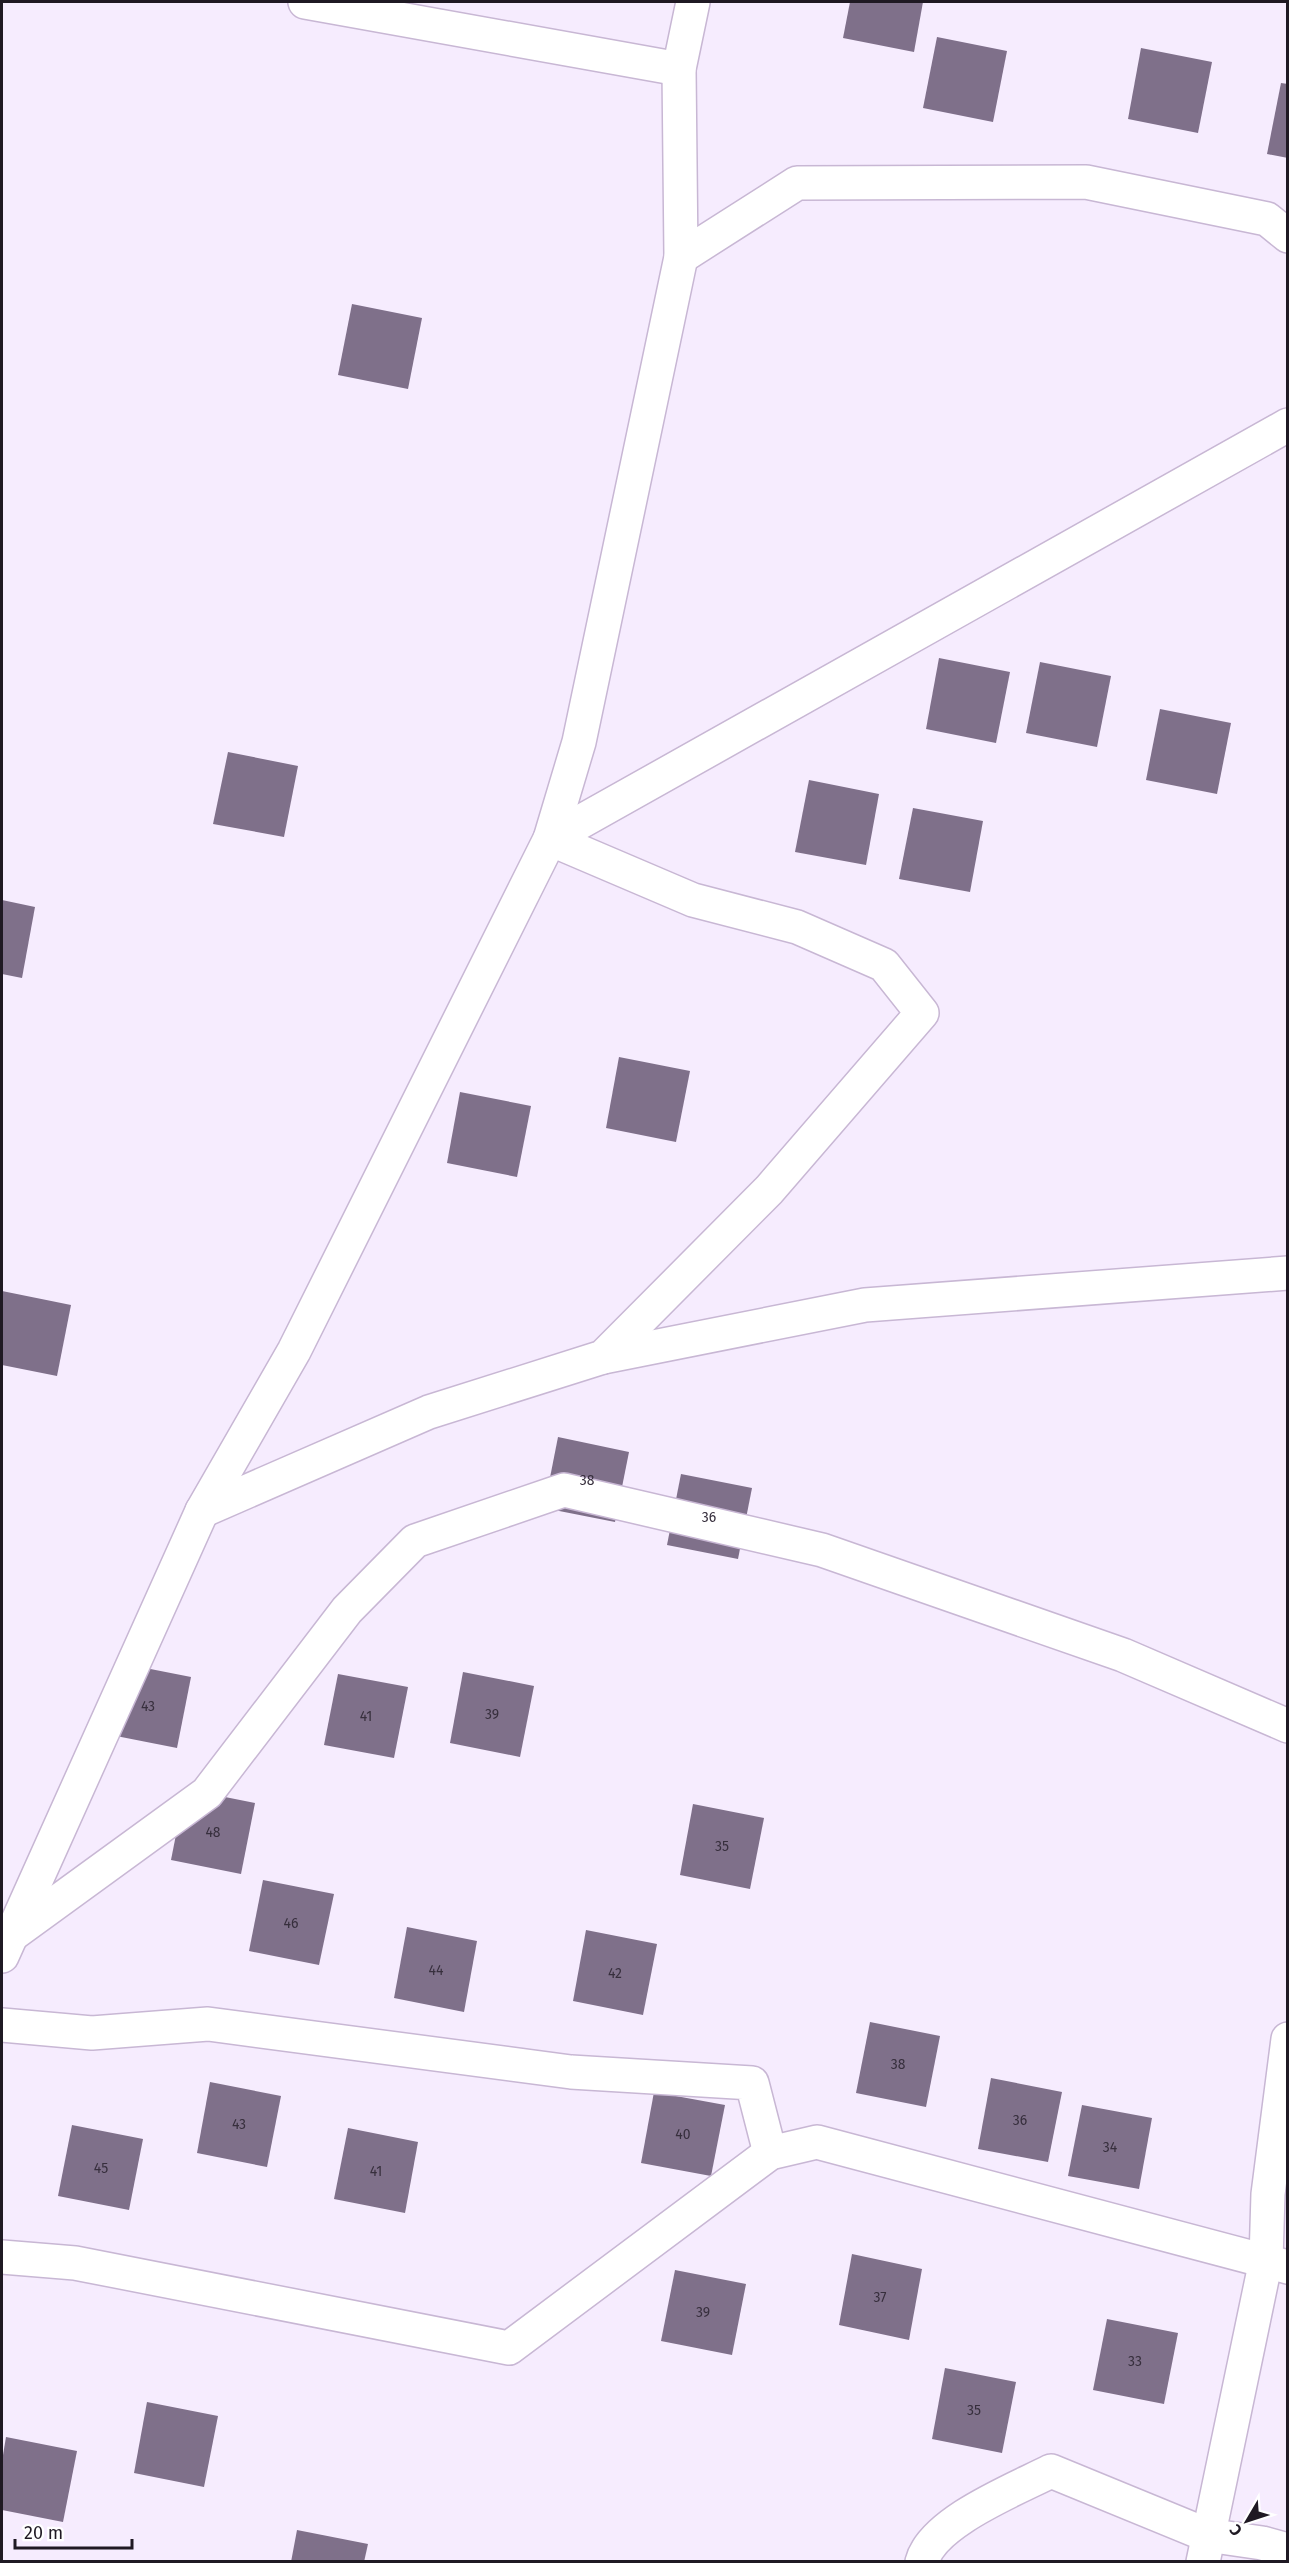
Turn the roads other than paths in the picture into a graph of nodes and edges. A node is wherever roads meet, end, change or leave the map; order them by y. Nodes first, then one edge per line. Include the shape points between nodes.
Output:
1 (305, 2) edge
2 (693, 2) edge
3 (679, 69) junction
4 (1287, 236) edge
5 (681, 257) junction
6 (1287, 425) edge
7 (550, 839) junction
8 (1287, 1273) edge
9 (603, 1357) junction
10 (202, 1511) junction
11 (1287, 1726) edge
12 (4, 1944) edge
13 (2, 2025) edge
14 (1287, 2039) edge
15 (770, 2153) junction
16 (2, 2257) edge
17 (1277, 2264) edge
18 (1205, 2548) edge
19 (1287, 2550) edge
20 (922, 2562) edge

1 - 3 lane
2 - 3 lane
3 - 5 lane
4 - 5 lane via 1267,219 1086,182 797,183
5 - 7 lane via 579,742
6 - 7 lane
7 - 9 lane via 693,900 797,927 884,966 922,1013 769,1190
7 - 10 lane via 294,1351
8 - 9 lane via 866,1305
9 - 10 lane via 429,1412
10 - 12 lane
11 - 12 lane via 1123,1655 822,1550 564,1490 416,1541 347,1610 207,1793
13 - 15 lane via 92,2034 208,2024 571,2072 752,2083
14 - 17 lane via 1268,2194
15 - 16 lane via 509,2348 75,2263
15 - 17 lane via 817,2142
17 - 18 lane
18 - 19 lane via 1262,2542
18 - 20 lane via 1051,2471 965,2514 925,2550

